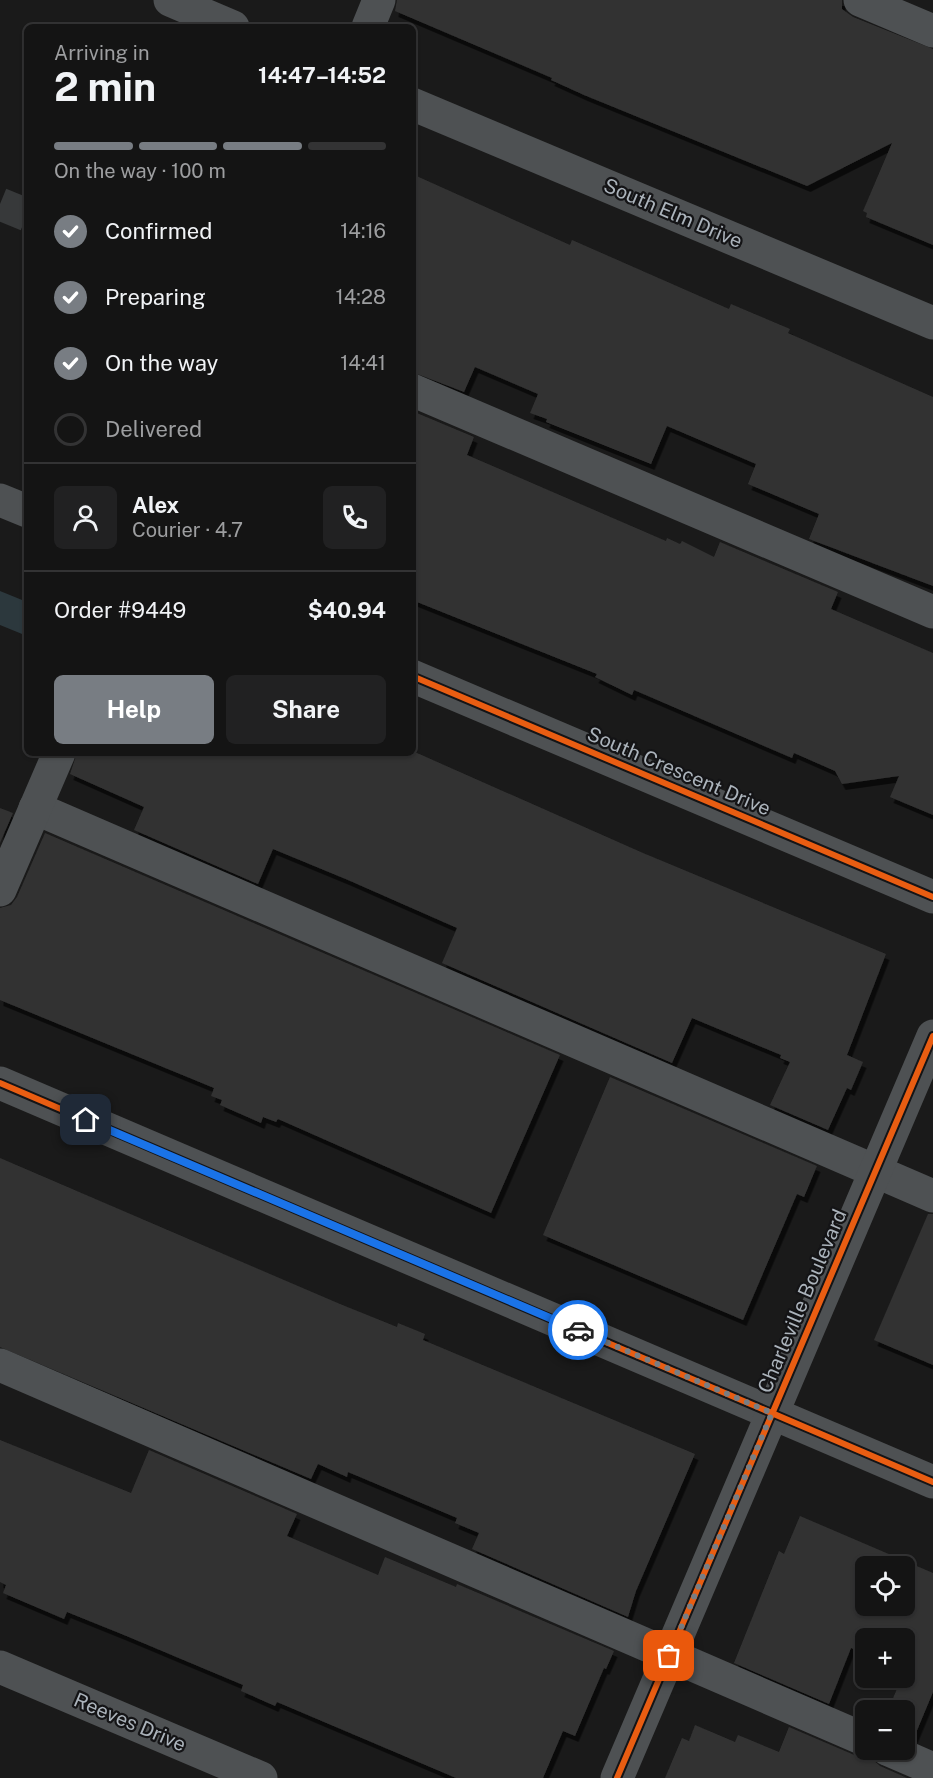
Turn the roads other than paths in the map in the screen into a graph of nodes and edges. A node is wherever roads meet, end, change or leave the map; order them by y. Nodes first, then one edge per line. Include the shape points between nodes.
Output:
1 (170, 0) edge
2 (379, 0) edge
3 (860, 0) edge
4 (225, 24) edge
5 (369, 24) edge
6 (933, 31) edge
7 (416, 106) edge
8 (933, 323) edge
9 (416, 392) edge
10 (0, 500) edge
11 (24, 511) edge
12 (933, 612) edge
13 (416, 678) edge
14 (58, 756) edge
15 (35, 808) junction
16 (0, 890) edge
17 (933, 897) edge
18 (933, 1036) edge
19 (0, 1083) edge
20 (875, 1171) junction
21 (933, 1196) edge
22 (0, 1365) edge
23 (772, 1413) junction
24 (933, 1482) edge
25 (669, 1656) junction
26 (0, 1667) edge
27 (855, 1735) edge
28 (914, 1760) edge
29 (933, 1768) edge
30 (261, 1778) edge
31 (616, 1778) edge

1 - 4 street
2 - 5 street
3 - 6 street
7 - 8 street, South Elm Drive
9 - 12 street
10 - 11 street
13 - 17 street, South Crescent Drive
14 - 15 street
15 - 16 street
15 - 20 street
18 - 20 street, Charleville Boulevard
19 - 23 street
20 - 21 street
20 - 23 street, Charleville Boulevard
22 - 25 street
23 - 24 street
23 - 25 street, Charleville Boulevard
25 - 27 street
25 - 31 street, Charleville Boulevard
26 - 30 street, Reeves Drive
28 - 29 street

